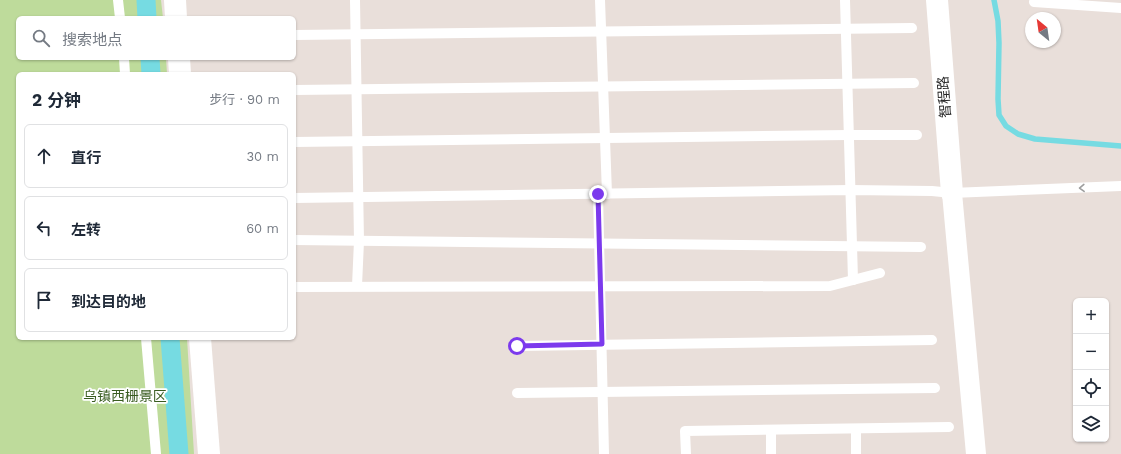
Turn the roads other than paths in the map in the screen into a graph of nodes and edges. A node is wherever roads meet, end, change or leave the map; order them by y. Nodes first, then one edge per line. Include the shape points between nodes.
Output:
1 (118, 0) edge
2 (175, 0) edge
3 (354, 0) edge
4 (600, 0) edge
5 (845, 0) edge
6 (937, 0) edge
7 (1034, 2) dead end
8 (1121, 8) edge
9 (120, 16) edge
10 (176, 16) edge
11 (845, 28) junction
12 (912, 28) dead end
13 (601, 31) junction
14 (355, 34) junction
15 (296, 35) edge
16 (124, 60) edge
17 (179, 60) edge
18 (125, 72) edge
19 (180, 72) edge
20 (847, 83) junction
21 (914, 83) dead end
22 (603, 86) junction
23 (356, 89) junction
24 (296, 90) edge
25 (849, 135) junction
26 (917, 135) dead end
27 (605, 138) junction
28 (296, 142) edge
29 (357, 142) junction
30 (1121, 186) edge
31 (850, 190) junction
32 (952, 193) junction
33 (602, 194) junction
34 (358, 197) junction
35 (296, 198) edge
36 (296, 240) edge
37 (359, 241) junction
38 (599, 244) junction
39 (852, 246) junction
40 (921, 247) dead end
41 (880, 273) dead end
42 (853, 280) junction
43 (357, 286) junction
44 (296, 287) edge
45 (600, 287) junction
46 (146, 340) edge
47 (200, 340) edge
48 (932, 340) dead end
49 (602, 344) junction
50 (517, 346) dead end
51 (934, 388) dead end
52 (603, 392) junction
53 (517, 393) dead end
54 (949, 427) dead end
55 (856, 429) junction
56 (771, 430) junction
57 (156, 454) edge
58 (209, 454) edge
59 (604, 454) edge
60 (686, 454) edge
61 (771, 454) edge
62 (856, 454) edge
63 (976, 454) edge

1 - 9 lane
2 - 10 street
3 - 14 lane
4 - 13 lane
5 - 11 lane
6 - 32 street, 智程路
7 - 8 lane
11 - 12 lane
11 - 13 lane
11 - 20 lane
13 - 14 lane
13 - 22 lane
14 - 15 lane
14 - 23 lane
16 - 18 lane
17 - 19 street
20 - 21 lane
20 - 22 lane
20 - 25 lane
22 - 23 lane
22 - 27 lane
23 - 24 lane
23 - 29 lane
25 - 26 lane
25 - 27 lane
25 - 31 lane
27 - 29 lane
27 - 33 lane
28 - 29 lane
29 - 34 lane
30 -> 32 lane
31 - 32 lane
31 - 33 lane
31 - 39 lane
32 - 63 street
33 - 34 lane
33 - 38 lane
34 - 35 lane
34 - 37 lane
36 - 37 lane
37 - 38 lane
37 - 43 lane
38 - 39 lane
38 - 45 lane
39 - 40 lane
39 - 42 lane
41 - 42 lane
42 - 45 lane via 830,286
43 - 44 lane
43 - 45 lane
45 - 49 lane
46 - 57 lane
47 - 58 street
48 - 49 lane
49 - 50 lane
49 - 52 lane
51 - 52 lane
52 - 53 lane
52 - 59 lane
54 - 55 lane
55 - 56 lane
55 - 62 lane
56 - 60 lane via 685,431
56 - 61 lane

